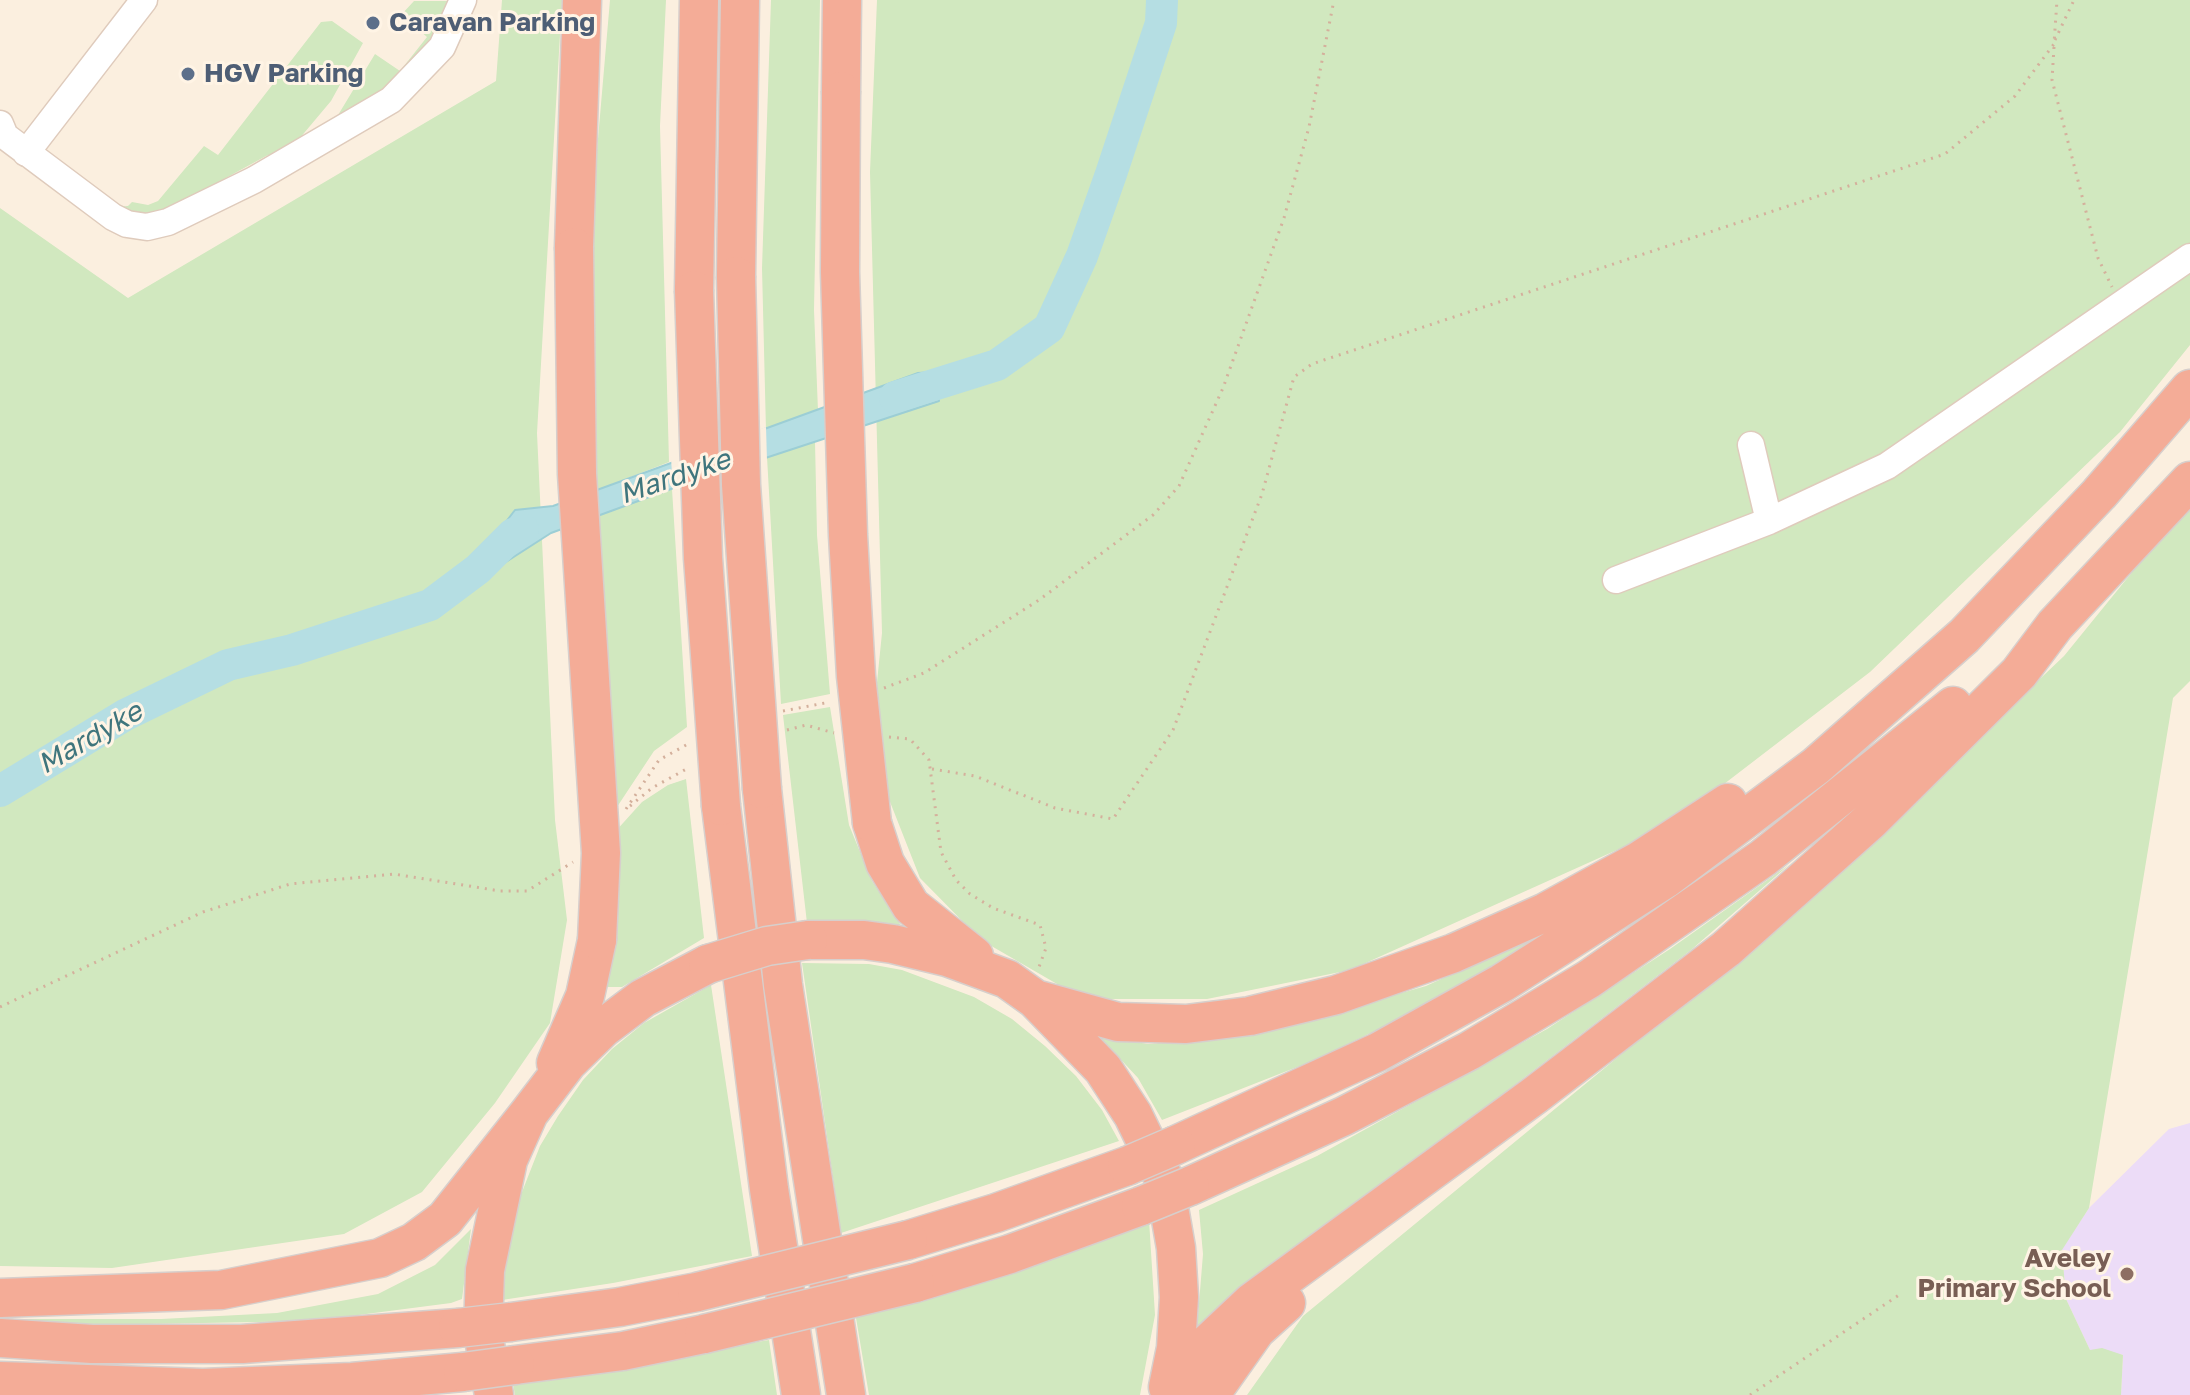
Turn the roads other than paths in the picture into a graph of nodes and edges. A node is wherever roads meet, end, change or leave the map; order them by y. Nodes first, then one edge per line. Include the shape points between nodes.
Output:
1 (144, 0) edge
2 (463, 0) edge
3 (582, 0) edge
4 (699, 0) edge
5 (740, 0) edge
6 (842, 0) edge
7 (0, 124) edge
8 (26, 153) junction
9 (2190, 257) edge
10 (2190, 389) edge
11 (1751, 445) dead end
12 (2190, 481) edge
13 (1769, 521) junction
14 (1616, 580) dead end
15 (2003, 593) junction
16 (2055, 625) junction
17 (1022, 989) junction
18 (533, 1107) junction
19 (1450, 1158) junction
20 (0, 1298) edge
21 (0, 1338) edge
22 (505, 1380) edge
23 (0, 1381) edge
24 (801, 1395) edge
25 (846, 1395) edge
26 (1168, 1395) edge
27 (1210, 1395) edge

1 - 8 lane
2 - 8 lane via 442,47 391,100 254,180 168,222 127,224
3 - 18 highway, bridge via 574,247 577,474 601,853 597,940 585,996
4 - 24 highway, bridge via 694,290 703,558 721,806 764,1157
5 - 25 highway, bridge via 736,276 744,539 762,789 799,1102
6 - 17 highway, bridge via 840,287 848,535 872,823 885,863 911,906
7 - 8 lane via 5,136
9 - 13 lane via 1887,466
10 - 15 highway
11 - 13 lane
12 - 16 highway
13 - 14 lane
15 - 17 highway via 1972,611 1798,752 1639,861 1546,912 1454,953 1336,995 1213,1022 1118,1022
15 - 21 highway, bridge via 1964,636 1816,766 1665,879 1442,1017 1263,1108 1127,1166 908,1240 620,1307 458,1328 242,1344
16 - 19 highway via 2019,673 1871,820 1726,949
16 - 22 highway, bridge via 2003,659 1947,712 1763,858 1589,979 1358,1109 1190,1186 1010,1254 915,1283
17 - 18 highway, bridge via 970,964 908,947 864,940 767,946 708,964 643,998 568,1062
17 - 26 highway via 1082,1045 1118,1090 1164,1179 1179,1297
18 - 20 highway via 445,1219 380,1258 221,1290
18 - 22 highway via 508,1160 485,1270 483,1333
19 - 26 highway via 1219,1330
19 - 27 highway via 1256,1330
22 - 23 highway, bridge via 463,1372 203,1388

